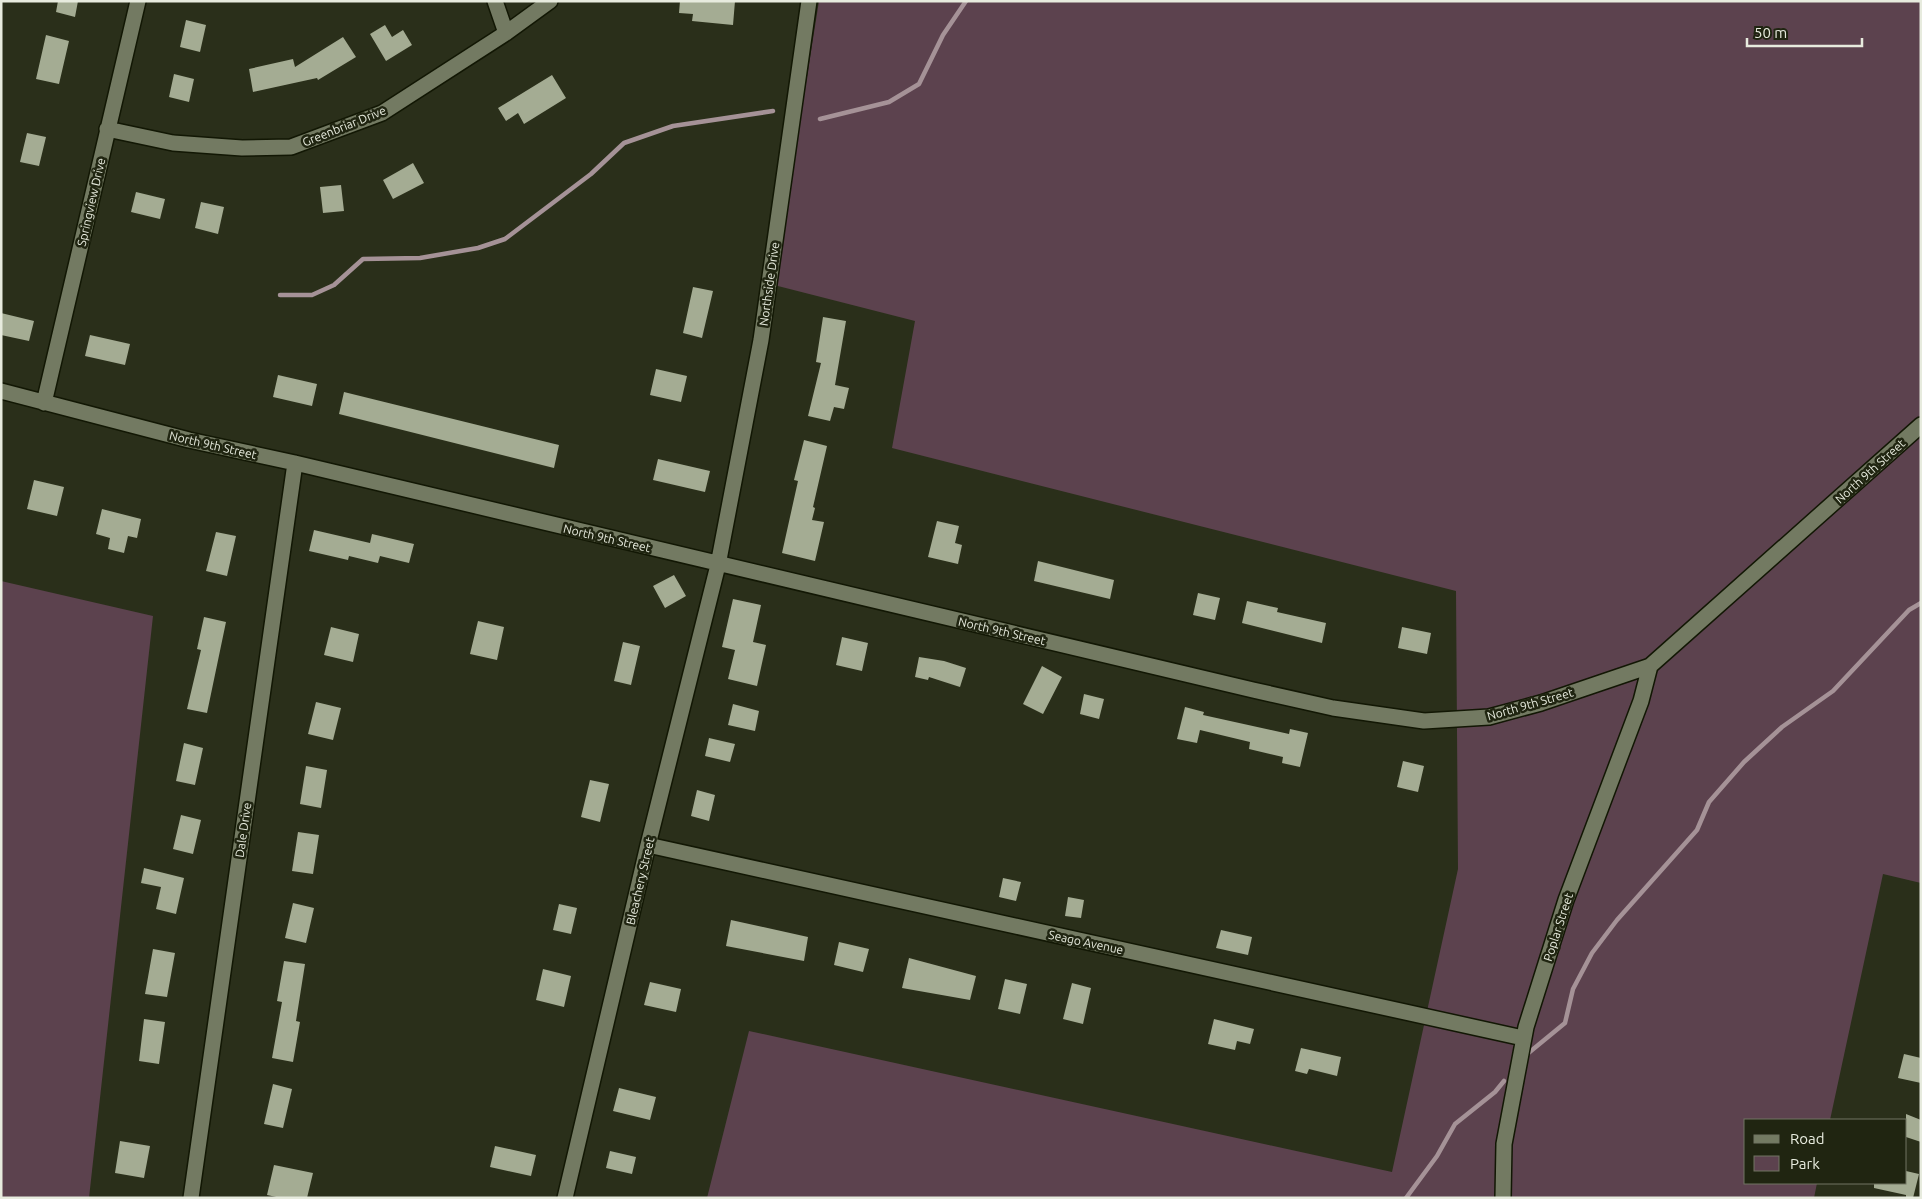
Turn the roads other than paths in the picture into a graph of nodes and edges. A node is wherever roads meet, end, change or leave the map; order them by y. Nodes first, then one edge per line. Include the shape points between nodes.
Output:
1 (138, 1) edge
2 (495, 1) edge
3 (550, 1) edge
4 (809, 1) edge
5 (506, 33) junction
6 (108, 129) junction
7 (1, 391) edge
8 (44, 403) junction
9 (1921, 425) edge
10 (295, 463) junction
11 (718, 564) junction
12 (1650, 666) junction
13 (648, 845) junction
14 (1523, 1038) junction
15 (191, 1198) edge
16 (565, 1198) edge
17 (1503, 1198) edge

1 - 6 street, Springview Drive
2 - 5 street
3 - 5 street, Greenbriar Drive
4 - 11 street, Northside Drive via 761,340
5 - 6 street, Greenbriar Drive via 382,112 291,147 242,148 173,143
6 - 8 street, Springview Drive
7 - 8 street, North 9th Street
8 - 10 street, North 9th Street
9 - 12 street, North 9th Street
10 - 11 street, North 9th Street
10 - 15 street, Dale Drive
11 - 12 street, North 9th Street via 1333,708 1424,721 1490,717
11 - 13 street, Bleachery Street
12 - 14 street, Poplar Street via 1641,701 1566,900
13 - 14 street, Seago Avenue
13 - 16 street, Bleachery Street
14 - 17 street, Poplar Street via 1504,1144

